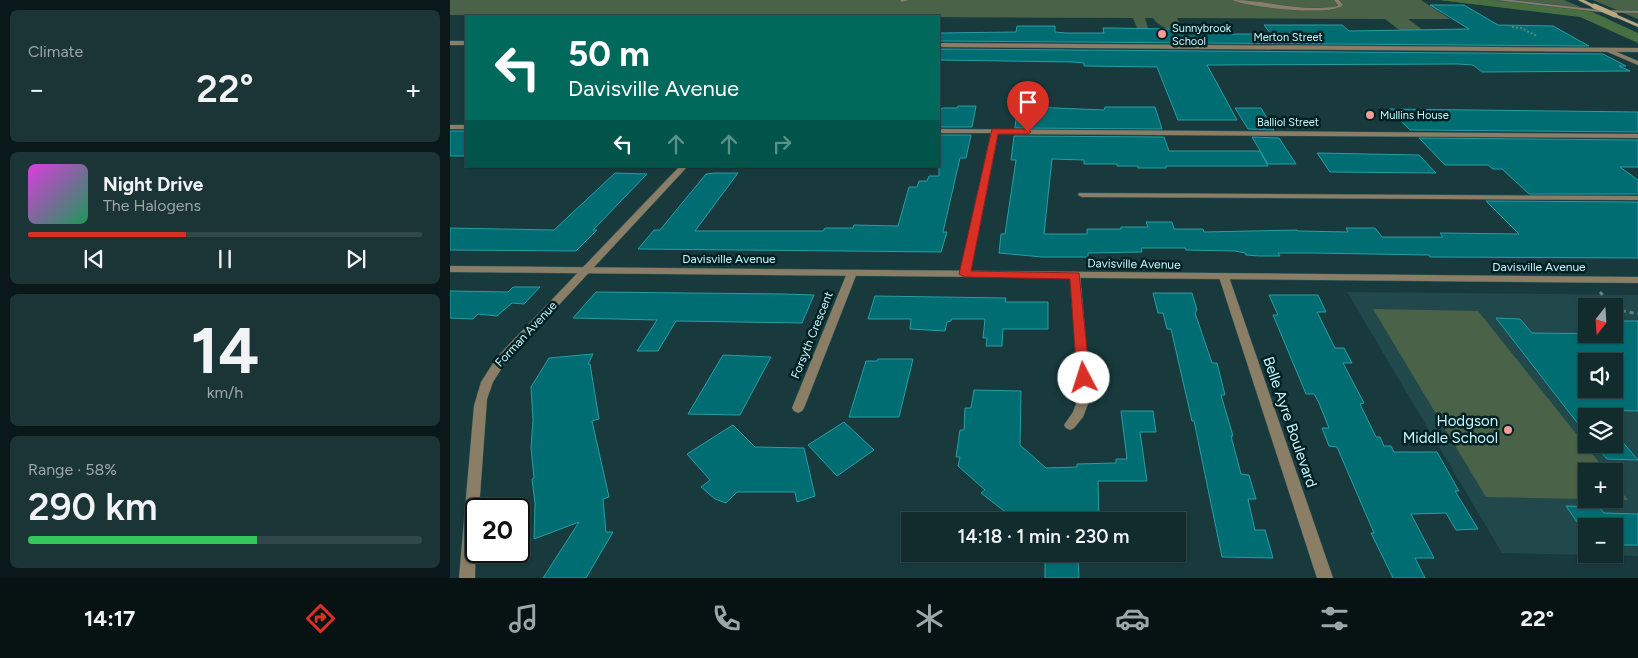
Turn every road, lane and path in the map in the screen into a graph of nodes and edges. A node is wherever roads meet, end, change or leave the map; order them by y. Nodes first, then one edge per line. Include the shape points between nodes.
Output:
1 (1234, 0) edge
2 (1336, 0) edge
3 (1499, 0) edge
4 (1532, 0) edge
5 (1580, 0) edge
6 (1553, 6) junction
7 (1638, 12) edge
8 (1638, 26) edge
9 (1512, 28) dead end
10 (1541, 38) dead end
11 (450, 43) edge
12 (465, 43) edge
13 (940, 46) edge
14 (1605, 49) junction
15 (1638, 50) edge
16 (1638, 63) edge
17 (450, 127) edge
18 (465, 128) edge
19 (940, 131) edge
20 (995, 131) junction
21 (1638, 136) edge
22 (683, 167) edge
23 (1082, 194) dead end
24 (1638, 198) edge
25 (450, 269) edge
26 (585, 271) junction
27 (852, 273) junction
28 (965, 274) junction
29 (1075, 276) junction
30 (1224, 277) junction
31 (1638, 280) edge
32 (1599, 292) dead end
33 (1605, 298) edge
34 (1623, 310) edge
35 (1638, 314) edge
36 (798, 408) dead end
37 (1070, 424) dead end
38 (467, 578) edge
39 (1325, 578) edge

1 - 2 street via 1316,11 1339,7 1341,5
3 - 6 street
4 - 6 street
5 - 8 main road, bridge
6 - 7 street
9 - 10 path via 1521,28
11 - 12 street
13 - 14 street, Merton Street
14 - 15 street, Merton Street
14 - 16 street
17 - 18 street
19 - 20 street, Balliol Street
20 - 21 street, Balliol Street
20 - 28 street
22 - 26 street, Forman Avenue
23 - 24 street
25 - 26 street, Davisville Avenue
26 - 27 street, Davisville Avenue
26 - 38 street, Forman Avenue via 501,360 489,375 482,392
27 - 28 street, Davisville Avenue
27 - 36 street, Forsyth Crescent
28 - 29 street, Davisville Avenue
29 - 30 street, Davisville Avenue
29 - 37 street via 1085,396 1079,414
30 - 31 street, Davisville Avenue
30 - 39 street, Belle Ayre Boulevard
32 - 33 path
34 - 35 path

